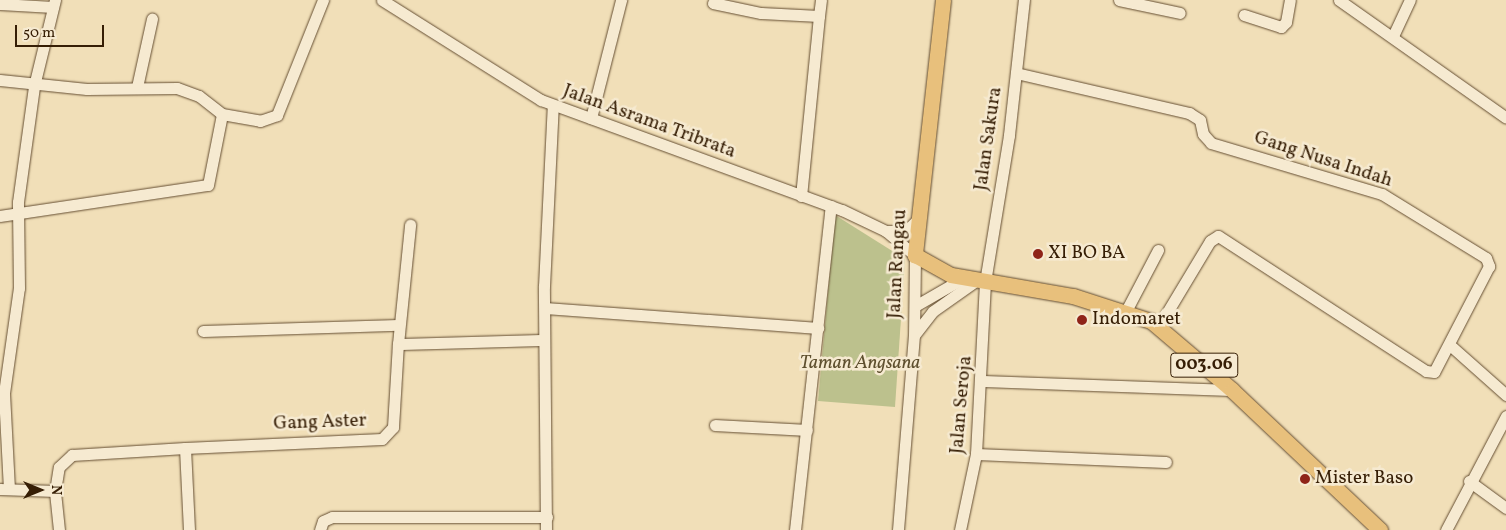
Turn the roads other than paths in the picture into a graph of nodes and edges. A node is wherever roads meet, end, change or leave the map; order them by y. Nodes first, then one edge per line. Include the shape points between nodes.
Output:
1 (323, 0) edge
2 (382, 0) edge
3 (622, 0) edge
4 (821, 0) edge
5 (943, 0) edge
6 (1024, 0) edge
7 (1119, 0) edge
8 (1290, 0) edge
9 (1339, 0) edge
10 (1410, 0) edge
11 (714, 3) dead end
12 (0, 4) edge
13 (54, 4) edge
14 (402, 5) edge
15 (1180, 13) dead end
16 (1244, 15) dead end
17 (819, 16) junction
18 (152, 18) dead end
19 (1393, 36) junction
20 (1016, 73) junction
21 (0, 80) edge
22 (34, 86) junction
23 (137, 87) junction
24 (553, 105) junction
25 (222, 114) junction
26 (1506, 117) edge
27 (591, 118) junction
28 (801, 196) junction
29 (830, 206) junction
30 (0, 216) edge
31 (18, 216) junction
32 (410, 225) dead end
33 (886, 231) junction
34 (900, 232) junction
35 (918, 238) junction
36 (1158, 250) dead end
37 (976, 280) junction
38 (915, 306) junction
39 (545, 308) junction
40 (1126, 310) junction
41 (398, 325) junction
42 (1159, 326) junction
43 (818, 328) junction
44 (203, 331) dead end
45 (914, 335) junction
46 (544, 340) junction
47 (398, 344) junction
48 (1451, 346) junction
49 (982, 381) junction
50 (1232, 390) junction
51 (1506, 396) edge
52 (1506, 416) edge
53 (715, 425) dead end
54 (807, 430) junction
55 (185, 448) junction
56 (976, 454) junction
57 (1166, 462) dead end
58 (1469, 481) junction
59 (4, 489) edge
60 (55, 491) junction
61 (1506, 508) edge
62 (547, 517) junction
63 (59, 530) edge
64 (189, 530) edge
65 (320, 530) edge
66 (546, 530) edge
67 (795, 530) edge
68 (898, 530) edge
69 (960, 530) edge
70 (1380, 530) edge
71 (1446, 530) edge

1 - 25 street via 278,115 260,121
2 - 14 street, Jalan Asrama Tribrata
3 - 27 street
4 - 17 street
5 - 35 main road, Jalan Rangau
6 - 20 street, Jalan Sakura
7 - 15 street
8 - 16 street via 1286,22 1281,27
9 - 19 street
10 - 19 street
11 - 17 street via 760,13
12 - 13 street
13 - 22 street
14 - 24 street, Jalan Asrama Tribrata via 509,84
17 - 28 street
18 - 23 street
19 - 26 street
20 - 37 street, Jalan Sakura
20 - 48 street, Gang Nusa Indah via 1189,113 1200,120 1203,134 1211,143 1382,194 1486,258 1487,275
21 - 22 street
22 - 23 street
22 - 31 street
23 - 25 street via 189,91
24 - 27 street, Jalan Asrama Tribrata
24 - 39 street
25 - 31 street via 208,185
27 - 28 street, Jalan Asrama Tribrata
28 - 29 street, Jalan Asrama Tribrata
29 - 33 street, Jalan Asrama Tribrata
29 - 43 street
30 - 31 street
31 - 59 street via 19,288 4,393
32 - 41 street, Gang Aster
33 - 34 street
33 - 35 street, Jalan Asrama Tribrata
34 - 35 street
34 - 35 street
35 - 37 main road, 003.06 via 951,275
35 - 38 street, Jalan Rangau
36 - 40 street
37 - 38 street
37 - 40 main road, 003.06
37 - 45 street via 933,311
37 - 49 street, Jalan Seroja
38 - 45 street, Jalan Rangau
39 - 43 street
39 - 46 street
40 - 42 main road, 003.06
41 - 44 street
41 - 47 street, Gang Aster
42 - 48 street, Gang Nusa Indah via 1210,241 1218,236 1426,371 1437,370
42 - 50 main road, 003.06
43 - 54 street
45 - 68 street, Jalan Rangau
46 - 47 street
46 - 62 street
47 - 55 street, Gang Aster via 392,427 382,439
48 - 51 street
49 - 50 street
49 - 56 street, Jalan Seroja
50 - 70 main road, 003.06
52 - 58 street
53 - 54 street
54 - 67 street
55 - 60 street, Gang Aster via 72,455 59,467
55 - 64 street
56 - 57 street
56 - 69 street, Jalan Seroja
58 - 61 street
58 - 71 street
59 - 60 street
60 - 63 street, Gang Aster
62 - 65 street via 332,517 323,521
62 - 66 street

